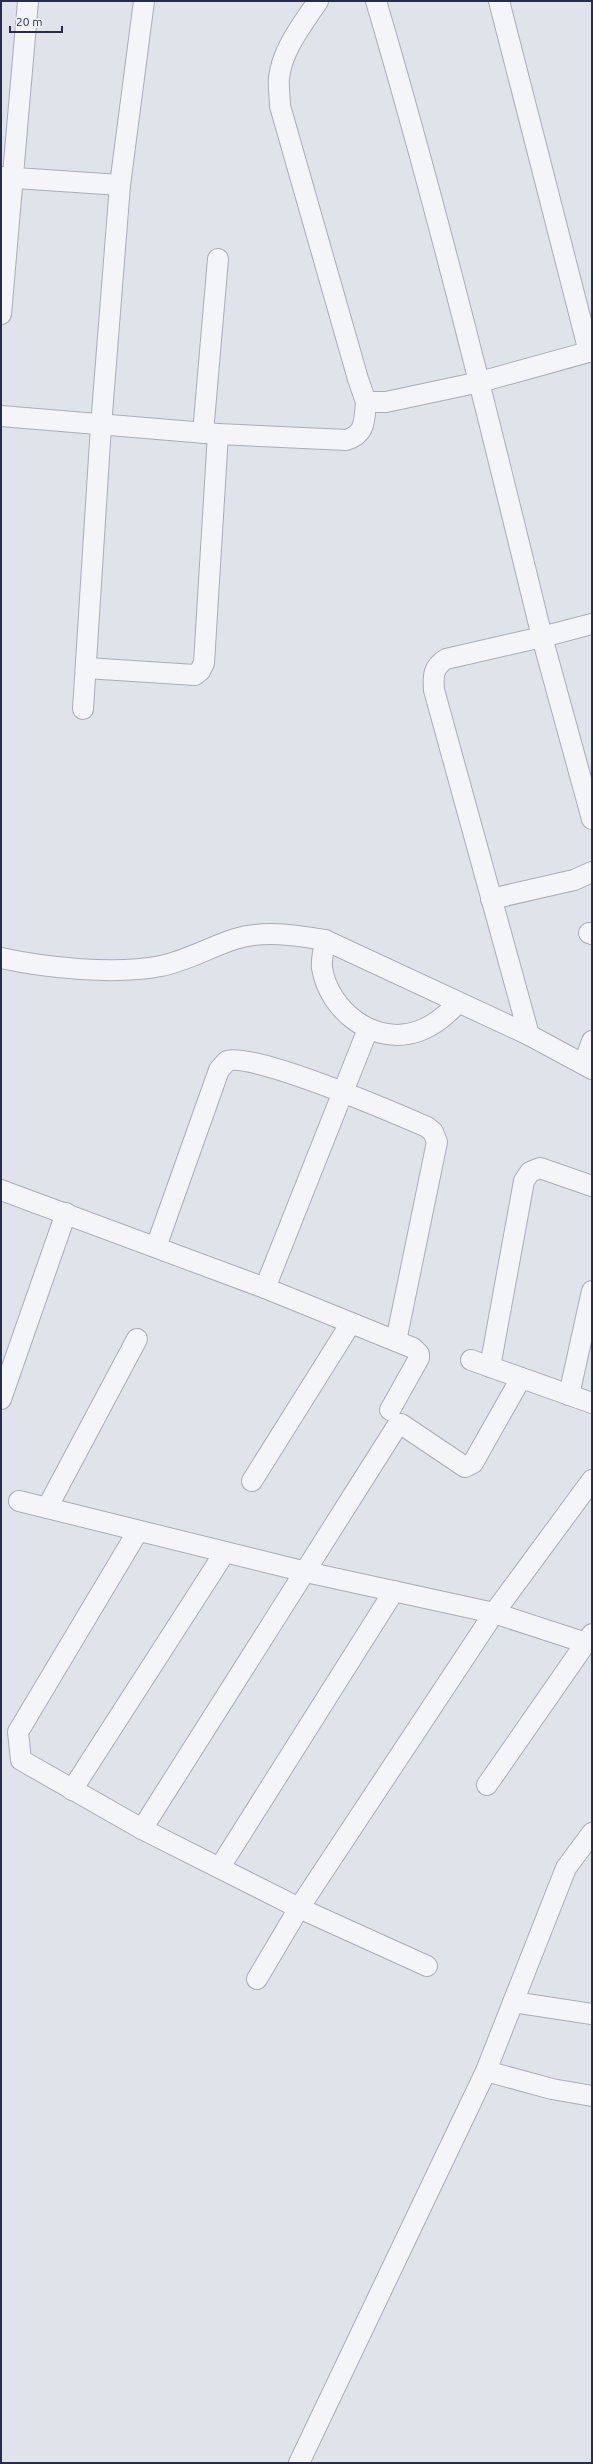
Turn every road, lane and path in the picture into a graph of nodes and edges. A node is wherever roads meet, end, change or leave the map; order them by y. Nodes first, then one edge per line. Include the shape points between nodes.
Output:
1 (28, 1) edge
2 (144, 1) edge
3 (318, 1) edge
4 (376, 1) edge
5 (500, 1) edge
6 (8, 177) edge
7 (120, 185) junction
8 (218, 259) dead end
9 (1, 314) edge
10 (590, 352) edge
11 (480, 382) junction
12 (366, 406) junction
13 (1, 416) edge
14 (101, 426) junction
15 (210, 434) junction
16 (592, 624) edge
17 (542, 637) junction
18 (86, 668) junction
19 (83, 709) dead end
20 (592, 819) edge
21 (592, 872) edge
22 (491, 899) junction
23 (325, 940) junction
24 (1, 958) edge
25 (458, 1003) junction
26 (368, 1029) junction
27 (529, 1035) junction
28 (592, 1041) edge
29 (588, 1066) edge
30 (344, 1090) junction
31 (592, 1186) edge
32 (1, 1190) edge
33 (66, 1213) junction
34 (156, 1247) junction
35 (265, 1288) junction
36 (592, 1291) edge
37 (351, 1323) junction
38 (137, 1339) dead end
39 (396, 1341) junction
40 (471, 1360) dead end
41 (490, 1367) junction
42 (522, 1378) junction
43 (569, 1395) junction
44 (1, 1399) edge
45 (592, 1403) edge
46 (390, 1410) dead end
47 (592, 1480) edge
48 (252, 1481) dead end
49 (18, 1501) dead end
50 (47, 1508) junction
51 (138, 1531) junction
52 (225, 1552) junction
53 (306, 1572) junction
54 (394, 1591) junction
55 (494, 1613) junction
56 (589, 1638) edge
57 (487, 1785) dead end
58 (72, 1790) junction
59 (142, 1829) junction
60 (592, 1833) edge
61 (220, 1867) junction
62 (299, 1908) junction
63 (427, 1966) dead end
64 (257, 1979) dead end
65 (513, 2002) junction
66 (592, 2014) edge
67 (486, 2071) junction
68 (592, 2096) edge
69 (299, 2463) edge

1 - 6 street
2 - 7 street
3 - 12 street via 291,42 284,60 279,78 280,106
4 - 11 street via 420,151
5 - 10 street
6 - 7 street
6 - 9 street
7 - 14 street
8 - 15 street
10 - 11 street
11 - 12 street
11 - 17 street
12 - 15 street via 361,432 356,437 346,440
13 - 14 street
14 - 15 street
14 - 18 street
15 - 18 street via 204,663 200,671 194,675
16 - 17 street
17 - 20 street
17 - 22 street via 446,659 437,664 433,677 434,690
18 - 19 street
21 - 22 street via 574,880
22 - 27 street
23 - 24 street via 272,934 236,939 162,966 134,969 40,966
23 - 25 street
23 - 26 street via 322,967 330,993 345,1014
25 - 26 street via 440,1021 418,1032 392,1034
25 - 27 street
26 - 30 street
27 - 29 street
28 - 29 street
30 - 34 street via 245,1061 227,1061 219,1070
30 - 35 street
30 - 39 street via 427,1127 433,1132 437,1142
31 - 41 street via 540,1168 530,1172 524,1181
32 - 33 street
33 - 34 street
33 - 44 street
34 - 35 street
35 - 37 street
36 - 43 street
37 - 39 street
37 - 48 street
38 - 50 street
39 - 46 street via 417,1351 419,1358
40 - 41 street
41 - 42 street
42 - 43 street
42 - 53 street via 473,1463 465,1468 401,1424 397,1426
43 - 45 street
47 - 55 street
49 - 50 street
50 - 51 street
51 - 52 street
51 - 58 street via 18,1732 21,1760
52 - 53 street
52 - 58 street
53 - 54 street
53 - 59 street
54 - 55 street
54 - 61 street
55 - 56 street
55 - 62 street
56 - 57 street
58 - 59 street
59 - 61 street
60 - 65 street via 566,1868
61 - 62 street
62 - 63 street
62 - 64 street
65 - 66 street
65 - 67 street
67 - 68 street via 552,2089
67 - 69 street

